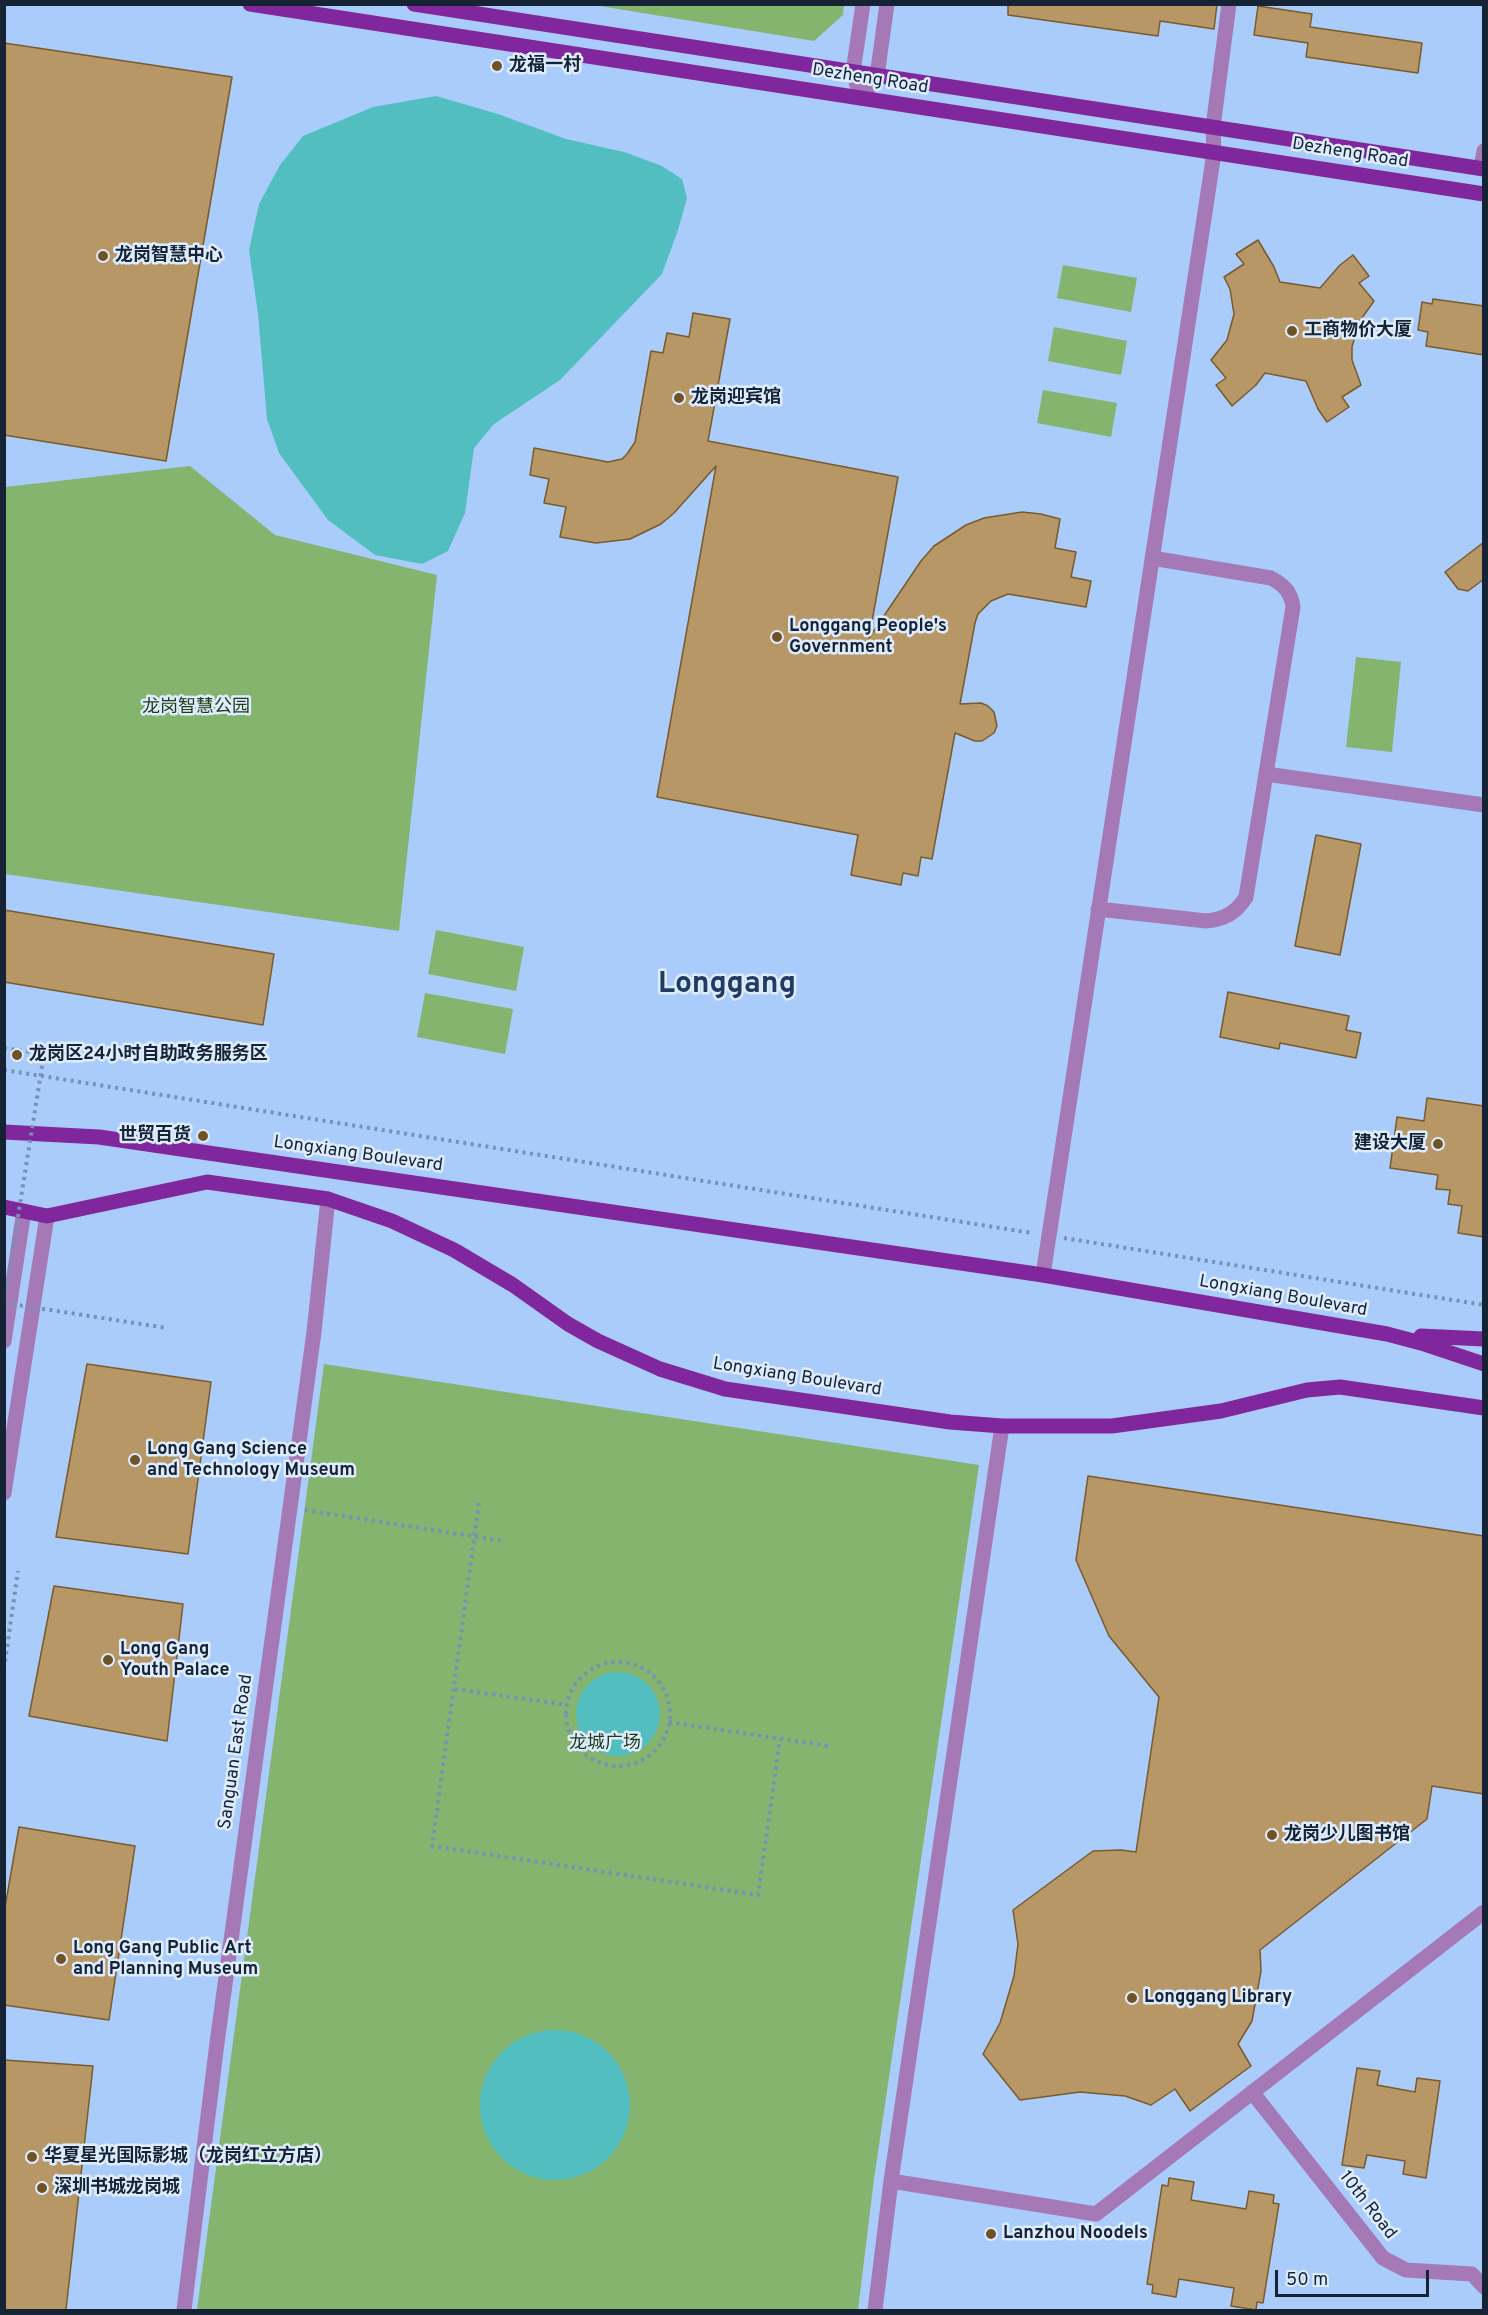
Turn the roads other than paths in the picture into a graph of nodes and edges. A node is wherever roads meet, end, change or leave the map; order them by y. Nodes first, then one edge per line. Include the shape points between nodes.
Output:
1 (250, 4) edge
2 (414, 4) edge
3 (864, 4) edge
4 (887, 4) edge
5 (1229, 4) edge
6 (853, 72) junction
7 (877, 76) junction
8 (861, 98) junction
9 (1213, 127) junction
10 (1484, 151) edge
11 (1214, 153) junction
12 (1482, 169) edge
13 (1484, 194) edge
14 (1152, 558) junction
15 (1266, 774) junction
16 (1484, 805) edge
17 (1098, 909) junction
18 (4, 1132) edge
19 (328, 1199) junction
20 (4, 1207) edge
21 (24, 1211) junction
22 (47, 1216) junction
23 (1042, 1275) junction
24 (1387, 1334) junction
25 (1484, 1340) edge
26 (4, 1341) edge
27 (1484, 1364) edge
28 (1484, 1408) edge
29 (1002, 1426) junction
30 (4, 1493) edge
31 (1484, 1912) edge
32 (1252, 2092) junction
33 (891, 2181) junction
34 (1484, 2287) edge
35 (184, 2310) edge
36 (875, 2310) edge

1 - 8 main road, Dezheng Road
2 - 6 main road, Dezheng Road
3 - 6 street
4 - 7 street
5 - 9 street
6 - 7 main road, Dezheng Road
6 - 8 street
7 - 8 street
7 - 9 main road, Dezheng Road
8 - 11 main road, Dezheng Road
9 - 11 street
9 - 12 main road, Dezheng Road
10 - 12 street
11 - 13 main road, Dezheng Road
11 - 14 street
14 - 15 street via 1271,578 1289,593 1293,607
14 - 17 street
15 - 16 street
15 - 17 street via 1249,888 1232,914 1206,921
17 - 23 street
18 - 23 main road, Longxiang Boulevard via 99,1137
19 - 22 main road, Longxiang Boulevard via 207,1182
19 - 29 main road, Longxiang Boulevard via 392,1221 444,1245 598,1341 692,1380 725,1389
19 - 35 street, Sanguan East Road via 314,1332
20 - 21 main road, Longxiang Boulevard
21 - 22 main road, Longxiang Boulevard
21 - 26 street
22 - 30 street
23 - 24 main road, Longxiang Boulevard
24 - 25 main road
24 - 27 main road, Longxiang Boulevard
28 - 29 main road, Longxiang Boulevard via 1340,1387 1307,1390 1167,1420 1101,1426
29 - 33 street
31 - 32 street
32 - 33 street via 1096,2214
32 - 34 street, 10th Road via 1383,2258 1406,2270 1472,2274
33 - 36 street

